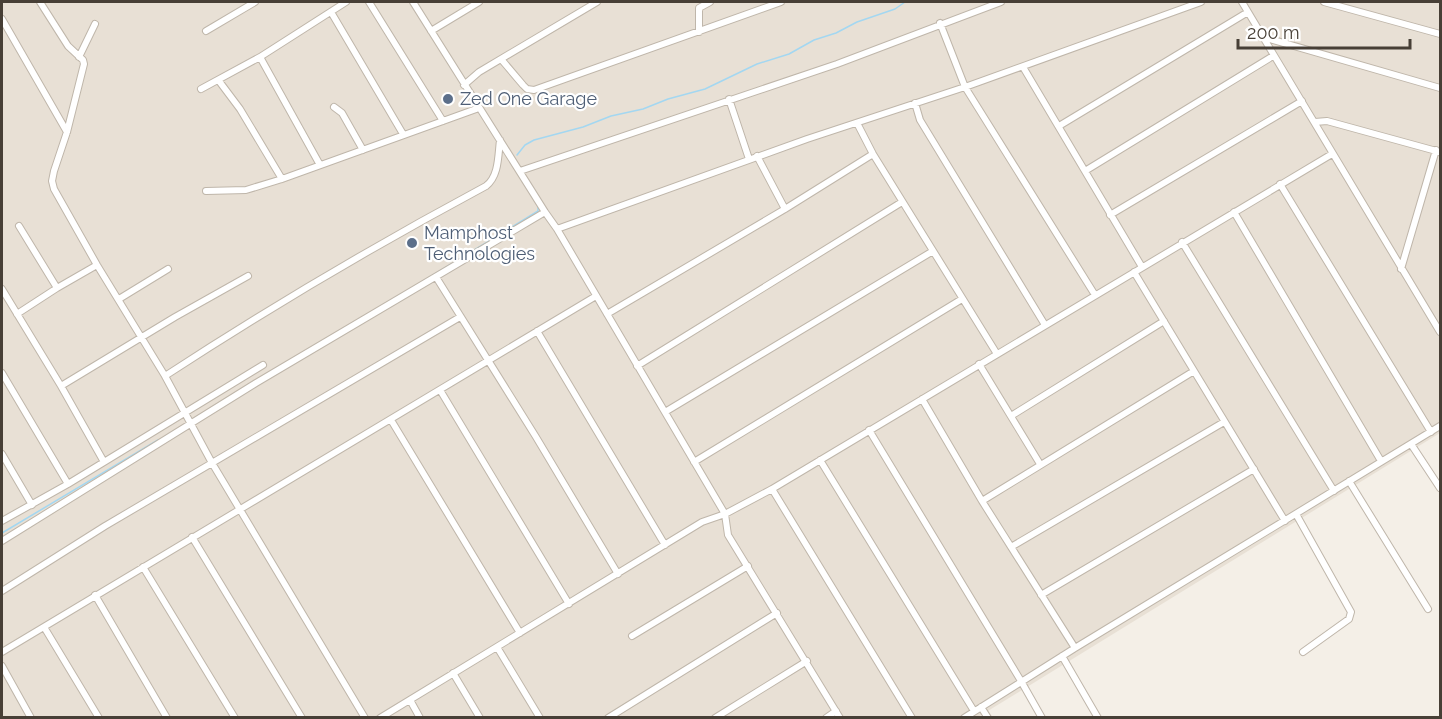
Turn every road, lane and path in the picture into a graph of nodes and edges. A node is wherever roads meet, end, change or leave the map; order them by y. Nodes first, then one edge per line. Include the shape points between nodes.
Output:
1 (40, 2) edge
2 (255, 2) edge
3 (346, 2) edge
4 (369, 2) edge
5 (413, 2) edge
6 (479, 2) edge
7 (597, 2) edge
8 (710, 2) edge
9 (781, 2) edge
10 (1001, 2) edge
11 (1201, 2) edge
12 (1242, 2) edge
13 (1324, 2) edge
14 (330, 12) junction
15 (1248, 12) junction
16 (2, 19) edge
17 (940, 23) junction
18 (95, 24) dead end
19 (206, 31) dead end
20 (431, 31) junction
21 (699, 32) junction
22 (1440, 34) edge
23 (1263, 37) junction
24 (1273, 56) junction
25 (79, 57) junction
26 (260, 57) junction
27 (501, 59) junction
28 (1023, 67) junction
29 (219, 81) junction
30 (464, 85) junction
31 (965, 87) junction
32 (1440, 88) edge
33 (201, 89) dead end
34 (729, 99) junction
35 (1302, 101) junction
36 (915, 103) junction
37 (334, 107) dead end
38 (479, 108) junction
39 (443, 121) junction
40 (1315, 122) junction
41 (857, 123) junction
42 (1059, 126) junction
43 (67, 132) junction
44 (403, 134) junction
45 (500, 140) junction
46 (363, 150) junction
47 (1438, 151) edge
48 (873, 154) junction
49 (1332, 154) junction
50 (757, 156) junction
51 (749, 159) junction
52 (320, 165) junction
53 (520, 171) junction
54 (1085, 171) junction
55 (282, 179) junction
56 (1280, 184) junction
57 (206, 191) dead end
58 (902, 202) junction
59 (785, 209) junction
60 (545, 212) junction
61 (1234, 212) junction
62 (1110, 215) junction
63 (19, 226) dead end
64 (557, 229) junction
65 (1182, 242) junction
66 (933, 251) junction
67 (97, 265) junction
68 (1142, 267) junction
69 (168, 269) dead end
70 (1401, 269) junction
71 (1134, 272) junction
72 (248, 276) dead end
73 (436, 277) junction
74 (57, 288) junction
75 (2, 289) edge
76 (596, 296) junction
77 (1095, 296) junction
78 (119, 299) junction
79 (962, 299) junction
80 (17, 314) junction
81 (607, 314) junction
82 (460, 317) junction
83 (1440, 319) edge
84 (1164, 321) junction
85 (1045, 325) junction
86 (1439, 330) edge
87 (537, 331) junction
88 (142, 338) junction
89 (997, 354) junction
90 (486, 361) junction
91 (979, 364) junction
92 (263, 365) dead end
93 (637, 366) junction
94 (1194, 371) junction
95 (2, 373) edge
96 (165, 376) junction
97 (61, 386) junction
98 (440, 390) junction
99 (922, 399) junction
100 (665, 412) junction
101 (184, 413) junction
102 (1011, 416) junction
103 (391, 420) junction
104 (1224, 422) junction
105 (191, 423) junction
106 (1440, 426) edge
107 (869, 430) junction
108 (1431, 432) junction
109 (1411, 444) junction
110 (2, 454) edge
111 (820, 460) junction
112 (1381, 461) junction
113 (104, 462) junction
114 (694, 462) junction
115 (212, 463) junction
116 (1040, 464) junction
117 (1254, 469) junction
118 (1349, 482) junction
119 (68, 484) junction
120 (1440, 488) edge
121 (772, 489) junction
122 (1334, 491) junction
123 (982, 501) junction
124 (32, 505) junction
125 (241, 509) junction
126 (725, 514) junction
127 (1296, 514) junction
128 (1285, 521) junction
129 (2, 522) edge
130 (192, 537) junction
131 (2, 541) edge
132 (665, 545) junction
133 (1011, 547) junction
134 (748, 566) junction
135 (142, 567) junction
136 (618, 574) junction
137 (2, 591) edge
138 (95, 595) junction
139 (1041, 595) junction
140 (569, 604) junction
141 (1428, 609) dead end
142 (777, 613) junction
143 (44, 627) junction
144 (520, 633) junction
145 (632, 636) dead end
146 (497, 647) junction
147 (1075, 648) junction
148 (1303, 651) dead end
149 (2, 652) edge
150 (1062, 656) junction
151 (807, 661) junction
152 (2, 666) edge
153 (453, 674) junction
154 (1022, 681) junction
155 (410, 700) junction
156 (981, 707) junction
157 (974, 711) junction
158 (838, 714) edge
159 (31, 717) edge
160 (99, 717) edge
161 (167, 717) edge
162 (235, 717) edge
163 (302, 717) edge
164 (365, 717) edge
165 (380, 717) edge
166 (420, 717) edge
167 (480, 717) edge
168 (540, 717) edge
169 (608, 717) edge
170 (716, 717) edge
171 (826, 717) edge
172 (912, 717) edge
173 (964, 717) edge
174 (987, 717) edge
175 (1042, 717) edge
176 (1098, 717) edge

1 - 25 street
2 - 19 street
3 - 14 street
4 - 39 street
5 - 20 street
6 - 20 street
7 - 27 street
8 - 21 street via 699,8
9 - 21 street
10 - 17 street
11 - 28 street
12 - 15 street
13 - 22 street
14 - 26 street
14 - 44 street
15 - 23 street
15 - 42 street
16 - 43 street
17 - 31 street
17 - 34 street via 837,64
18 - 25 street
20 - 30 street
21 - 27 street via 534,90 523,86
23 - 24 street
23 - 32 street
24 - 35 street
24 - 54 street
25 - 43 street via 84,64
26 - 29 street
26 - 52 street
27 - 30 street
28 - 31 street
28 - 42 street
29 - 33 street
29 - 55 street
30 - 38 street
31 - 36 street
31 - 77 street
34 - 51 street
34 - 53 street
35 - 40 street
35 - 62 street
36 - 41 street
36 - 85 street via 920,120
37 - 46 street via 342,113
38 - 39 street
38 - 45 street
39 - 44 street
40 - 47 street via 1327,121
40 - 49 street
41 - 48 street
41 - 50 street
42 - 54 street
43 - 67 street via 52,181
44 - 46 street
45 - 53 street
45 - 96 street via 495,176 486,186 267,311
46 - 52 street
47 - 70 street
48 - 58 street
48 - 59 street
49 - 56 street
49 - 70 street
50 - 51 street
50 - 59 street
51 - 64 street
52 - 55 street
53 - 60 street
54 - 62 street
55 - 57 street via 246,190
56 - 61 street
56 - 108 street
58 - 66 street
58 - 93 street
59 - 81 street
60 - 64 street
60 - 73 street
61 - 65 street
61 - 112 street
62 - 68 street
63 - 74 street
64 - 76 street
65 - 68 street
65 - 122 street
66 - 79 street
66 - 100 street
67 - 74 street
67 - 78 street
68 - 71 street
69 - 78 street
70 - 86 street
71 - 77 street
71 - 84 street
72 - 88 street
73 - 82 street
73 - 105 street
74 - 80 street
75 - 80 street
76 - 81 street
76 - 87 street
77 - 85 street
78 - 88 street
79 - 89 street
79 - 114 street
80 - 97 street
81 - 93 street
82 - 90 street
82 - 115 street
83 - 86 street
84 - 94 street
84 - 102 street
85 - 89 street
87 - 90 street
87 - 132 street
88 - 96 street
88 - 97 street
89 - 91 street
90 - 98 street
90 - 136 street
91 - 99 street
91 - 102 street
92 - 101 street
93 - 100 street
94 - 104 street
94 - 116 street
95 - 119 street
96 - 101 street
97 - 113 street
98 - 103 street
98 - 140 street
99 - 107 street
99 - 123 street
100 - 114 street
101 - 105 street
101 - 113 street
102 - 116 street
103 - 125 street
103 - 144 street
104 - 117 street
104 - 133 street
105 - 115 street
105 - 131 street
106 - 108 street
107 - 111 street
107 - 154 street
108 - 109 street
109 - 112 street
109 - 120 street
110 - 124 street
111 - 121 street
111 - 157 street
112 - 118 street
113 - 119 street
114 - 126 street
115 - 125 street
115 - 137 street
116 - 123 street
117 - 128 street
117 - 139 street
118 - 122 street
118 - 141 street
119 - 124 street
121 - 126 street
121 - 172 street
122 - 127 street
123 - 133 street
124 - 129 street
125 - 130 street
125 - 164 street
126 - 132 street via 702,522
126 - 134 street via 728,535
127 - 128 street
127 - 148 street via 1351,612 1349,619
128 - 147 street
130 - 135 street
130 - 163 street
132 - 136 street
133 - 139 street
134 - 142 street
134 - 145 street
135 - 138 street
135 - 162 street
136 - 140 street
138 - 143 street
138 - 161 street
139 - 147 street
140 - 144 street
142 - 151 street
142 - 169 street
143 - 149 street
143 - 160 street
144 - 146 street
146 - 153 street
146 - 168 street
147 - 150 street
150 - 154 street
150 - 176 street
151 - 158 street
151 - 170 street
152 - 159 street
153 - 155 street
153 - 167 street
154 - 156 street
154 - 175 street
155 - 165 street
155 - 166 street
156 - 157 street
156 - 174 street
157 - 173 street
158 - 171 street

